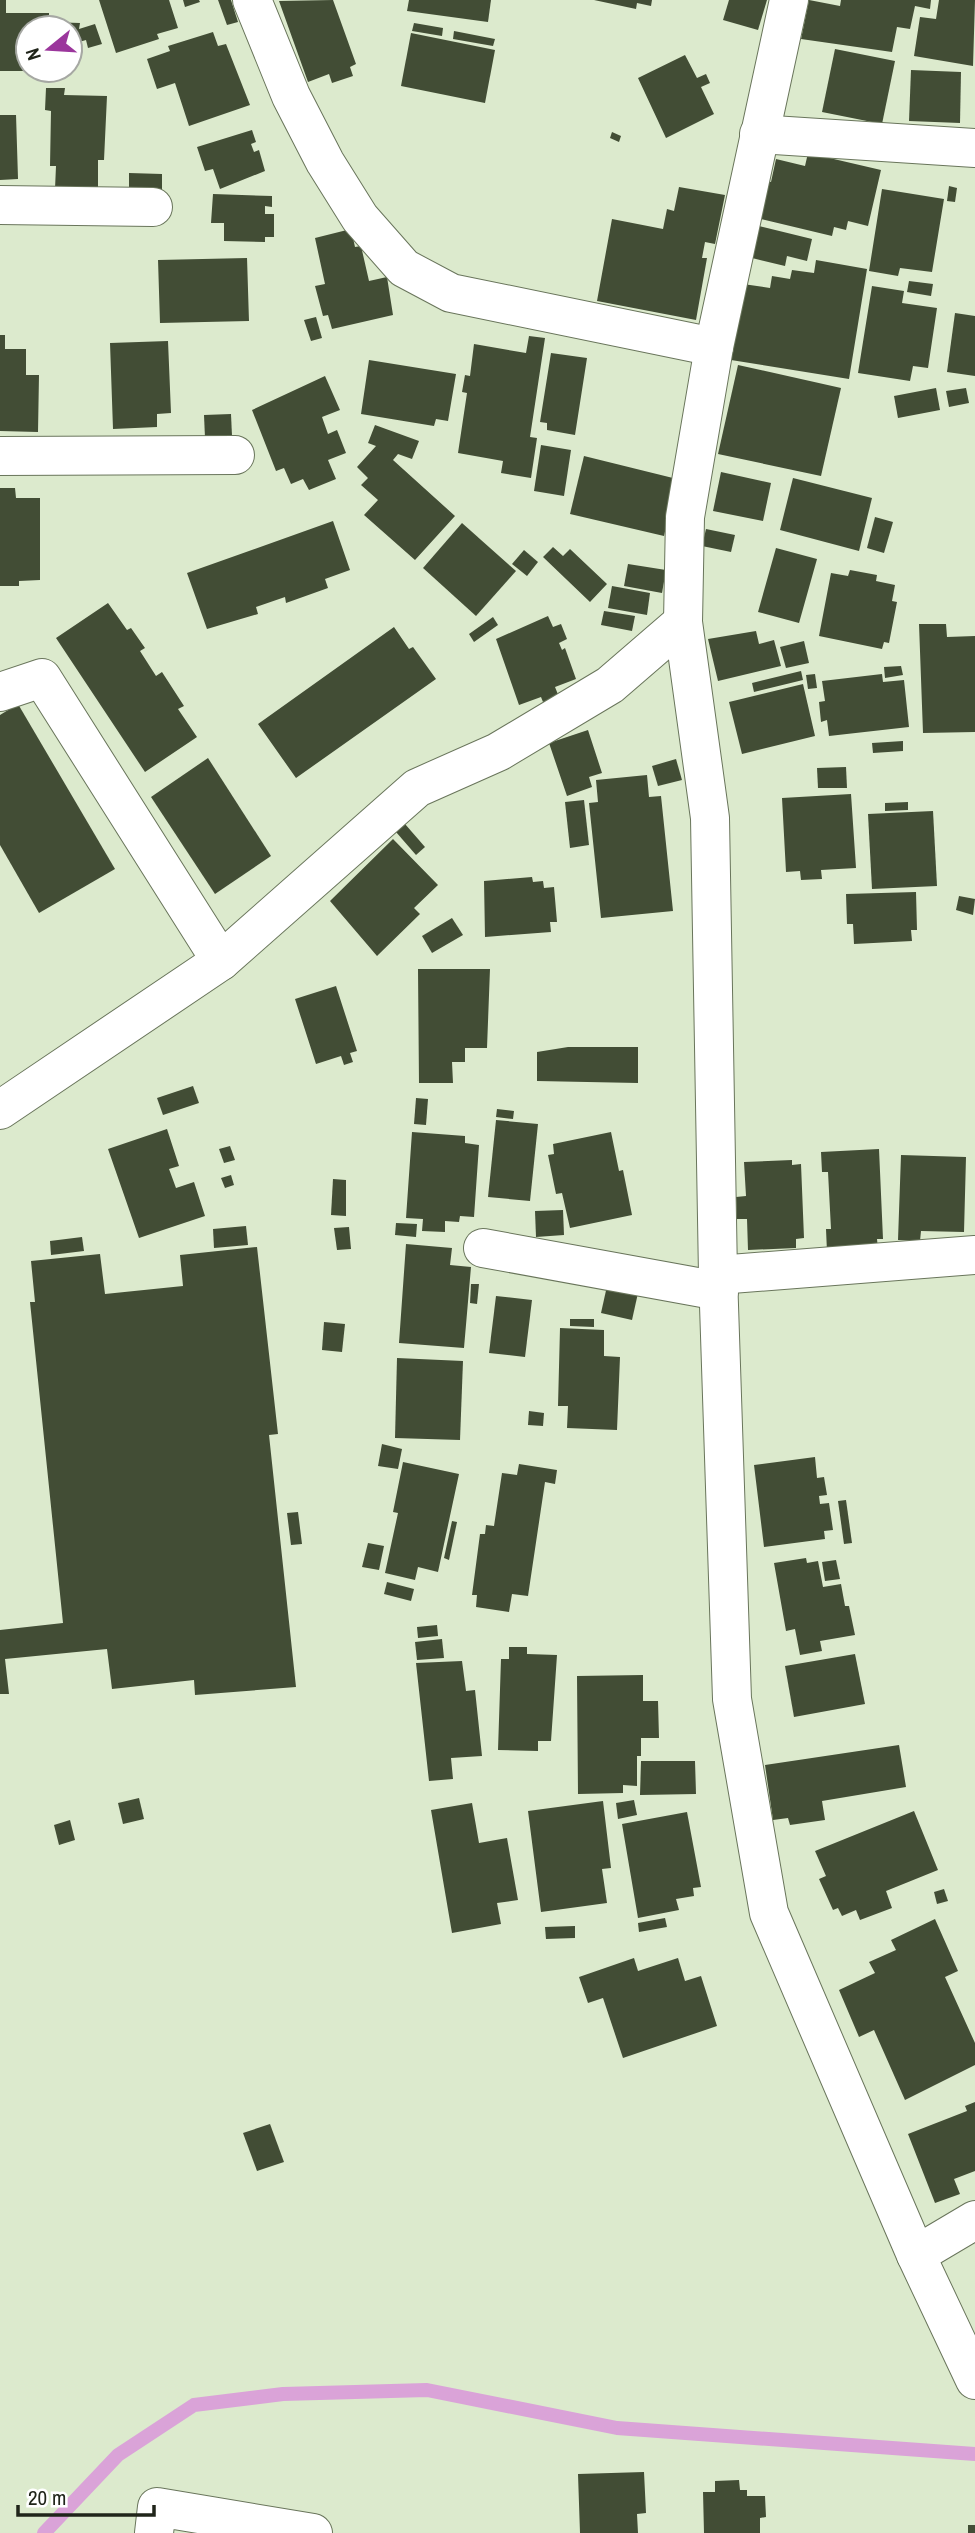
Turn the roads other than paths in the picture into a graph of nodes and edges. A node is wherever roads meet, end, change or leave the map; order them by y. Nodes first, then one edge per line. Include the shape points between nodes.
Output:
1 (252, 0) edge
2 (789, 0) edge
3 (759, 134) junction
4 (975, 148) edge
5 (0, 205) edge
6 (153, 207) dead end
7 (714, 347) junction
8 (235, 455) dead end
9 (0, 456) edge
10 (683, 622) junction
11 (0, 692) edge
12 (221, 961) junction
13 (0, 1110) edge
14 (483, 1248) dead end
15 (975, 1255) edge
16 (718, 1283) junction
17 (975, 2220) edge
18 (916, 2255) junction
19 (975, 2380) edge
20 (154, 2533) edge
21 (313, 2533) edge

1 - 7 street via 290,96 325,162 359,218 404,268 451,293
2 - 3 street
3 - 4 street
3 - 7 street
5 - 6 street
7 - 10 street via 685,517
8 - 9 street
10 - 12 street via 610,685 498,752 416,788
10 - 16 street via 710,818
11 - 12 street via 43,678
12 - 13 street
14 - 16 street
15 - 16 street
16 - 18 street via 732,1699 769,1913
17 - 18 street
18 - 19 street
20 - 21 street via 157,2507

